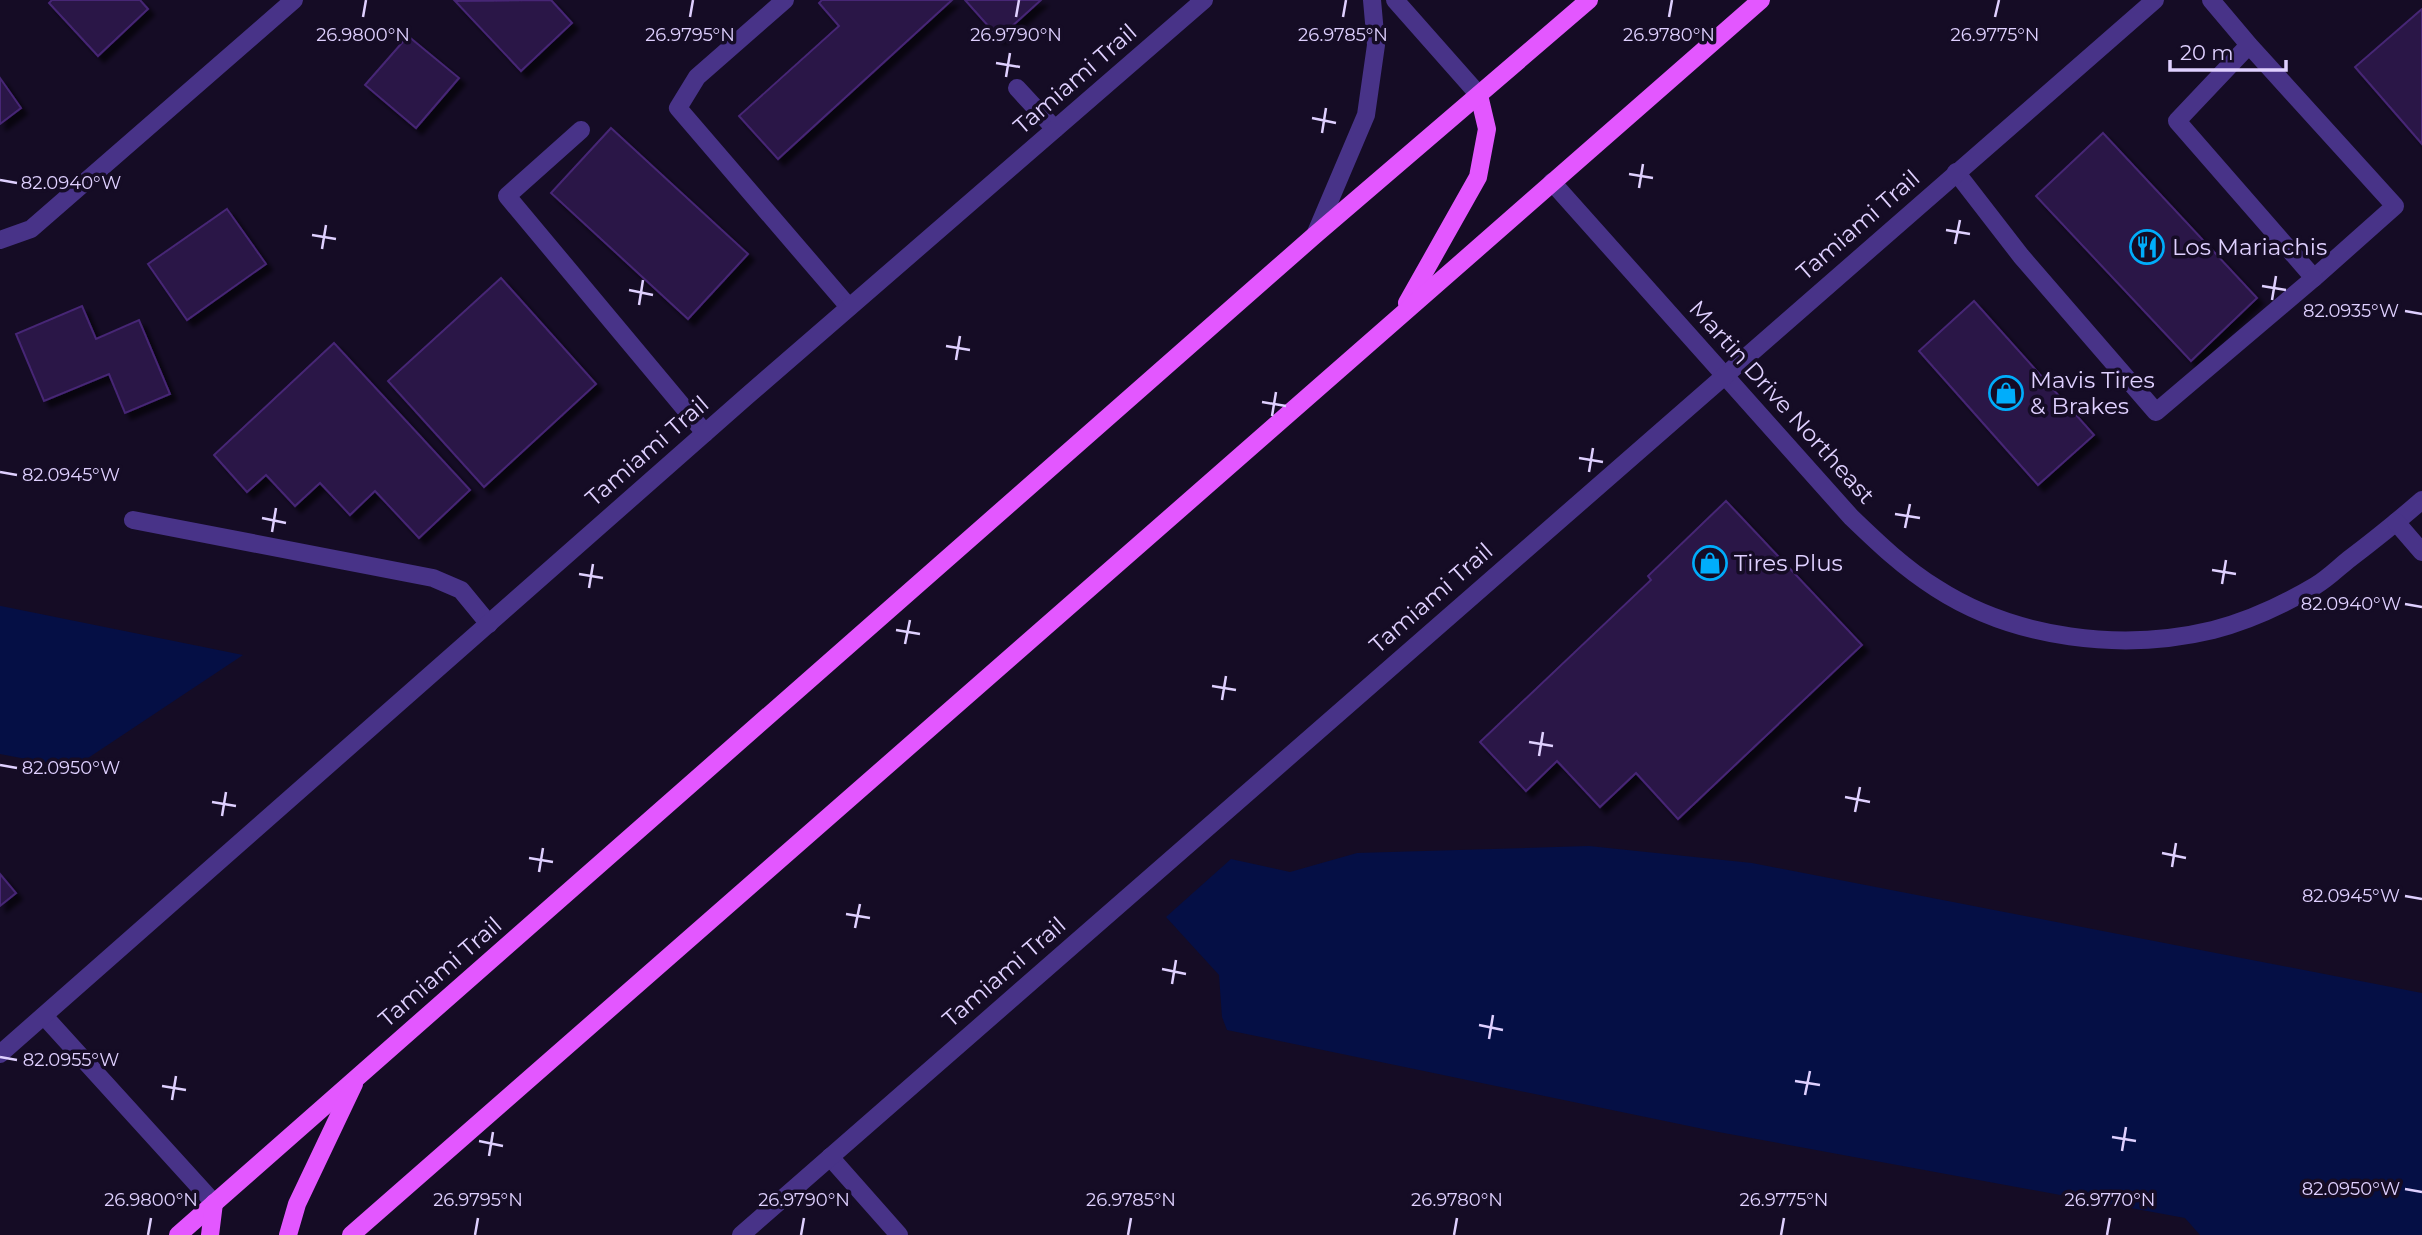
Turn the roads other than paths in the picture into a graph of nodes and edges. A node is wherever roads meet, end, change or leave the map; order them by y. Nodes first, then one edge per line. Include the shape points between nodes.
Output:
1 (294, 0) edge
2 (785, 0) edge
3 (1204, 0) edge
4 (1372, 0) edge
5 (1395, 0) edge
6 (1589, 0) edge
7 (1760, 0) edge
8 (2155, 0) edge
9 (2211, 0) edge
10 (2249, 45) junction
11 (1017, 88) dead end
12 (1479, 94) junction
13 (1055, 129) junction
14 (581, 130) dead end
15 (1956, 172) junction
16 (1552, 182) junction
17 (1315, 235) junction
18 (0, 240) edge
19 (2314, 278) junction
20 (849, 307) junction
21 (1400, 315) junction
22 (1726, 374) junction
23 (705, 433) junction
24 (2422, 500) edge
25 (133, 520) dead end
26 (2396, 522) junction
27 (2422, 552) edge
28 (489, 624) junction
29 (44, 1016) junction
30 (0, 1054) edge
31 (357, 1077) junction
32 (830, 1157) junction
33 (214, 1203) junction
34 (178, 1235) edge
35 (210, 1235) edge
36 (288, 1235) edge
37 (351, 1235) edge
38 (741, 1235) edge
39 (899, 1235) edge

1 - 18 street via 30,229
2 - 20 street via 697,76 678,108
3 - 13 street, Tamiami Trail
4 - 17 street via 1376,45 1366,115
5 - 12 street
6 - 12 main road, Tamiami Trail
7 - 16 main road
8 - 15 street, Tamiami Trail
9 - 10 street
10 - 19 street via 2177,121
10 - 19 street via 2395,206
11 - 13 street
12 - 17 main road, Tamiami Trail
12 - 21 main road via 1487,129 1478,177
13 - 20 street, Tamiami Trail
14 - 23 street via 507,196
15 - 19 street via 2021,256 2156,412
15 - 22 street, Tamiami Trail
16 - 21 main road
16 - 22 street, Martin Drive Northeast
17 - 31 main road, Tamiami Trail
20 - 23 street, Tamiami Trail
21 - 37 main road
22 - 26 street, Martin Drive Northeast via 1892,557 1938,590 1989,615 2044,632 2100,640 2157,639 2213,630 2267,611 2317,585
22 - 32 street, Tamiami Trail
23 - 28 street, Tamiami Trail
24 - 26 street, Martin Drive Northeast
25 - 28 street via 433,578 461,590
26 - 27 street
28 - 29 street, Tamiami Trail
29 - 30 street, Tamiami Trail
29 - 33 street
31 - 33 main road, Tamiami Trail
31 - 36 main road
32 - 38 street, Tamiami Trail
32 - 39 street
33 - 34 main road, Tamiami Trail
33 - 35 main road

